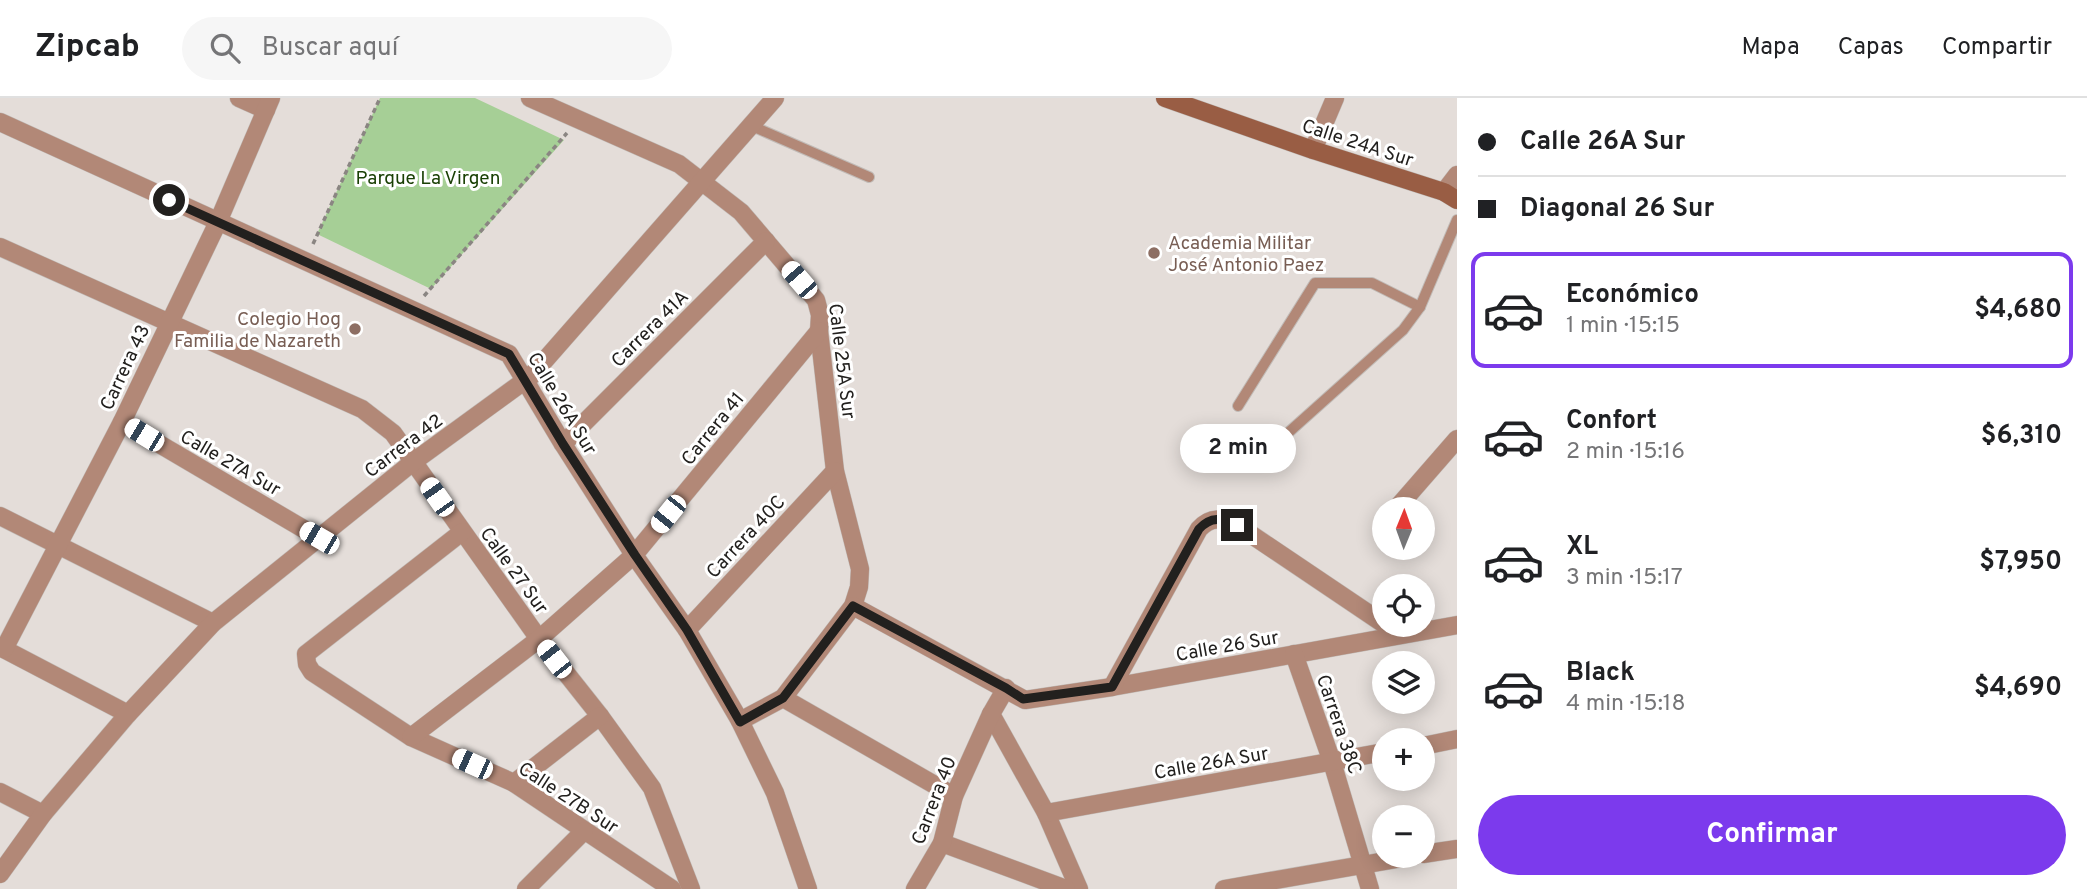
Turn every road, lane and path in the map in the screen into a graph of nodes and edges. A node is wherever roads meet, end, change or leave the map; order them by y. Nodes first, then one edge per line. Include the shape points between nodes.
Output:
1 (239, 98) edge
2 (380, 98) edge
3 (530, 98) edge
4 (775, 98) edge
5 (1165, 98) edge
6 (1335, 98) edge
7 (1186, 101) edge
8 (268, 104) edge
9 (577, 120) junction
10 (0, 122) edge
11 (752, 126) junction
12 (1313, 150) junction
13 (1457, 175) edge
14 (869, 177) dead end
15 (702, 182) junction
16 (1450, 196) edge
17 (1457, 220) edge
18 (218, 222) junction
19 (765, 241) junction
20 (0, 247) edge
21 (305, 262) junction
22 (1420, 307) junction
23 (412, 309) junction
24 (168, 323) junction
25 (819, 331) junction
26 (525, 380) junction
27 (1238, 406) dead end
28 (122, 422) junction
29 (1457, 439) edge
30 (1280, 440) dead end
31 (563, 444) junction
32 (413, 462) junction
33 (835, 471) junction
34 (1406, 497) edge
35 (0, 516) edge
36 (461, 532) junction
37 (319, 538) junction
38 (57, 546) junction
39 (635, 555) junction
40 (853, 606) junction
41 (1372, 615) edge
42 (213, 623) junction
43 (1457, 625) edge
44 (1435, 629) edge
45 (687, 630) junction
46 (1391, 637) edge
47 (539, 639) junction
48 (2, 648) edge
49 (1294, 654) junction
50 (1112, 687) junction
51 (1006, 688) junction
52 (783, 698) junction
53 (128, 714) junction
54 (991, 714) junction
55 (600, 716) junction
56 (740, 722) junction
57 (411, 737) junction
58 (1457, 740) edge
59 (1435, 744) edge
60 (1372, 754) edge
61 (1332, 762) junction
62 (514, 783) junction
63 (0, 792) edge
64 (954, 796) junction
65 (1046, 813) junction
66 (43, 814) junction
67 (584, 831) junction
68 (942, 843) junction
69 (1457, 849) edge
70 (1435, 852) edge
71 (1372, 862) edge
72 (1362, 864) junction
73 (0, 874) edge
74 (526, 889) edge
75 (671, 889) edge
76 (691, 889) edge
77 (808, 889) edge
78 (915, 889) edge
79 (1066, 889) edge
80 (1079, 889) edge
81 (1224, 889) edge
82 (1370, 889) edge

1 - 8 street
2 - 21 path
3 - 9 street, Calle 25A Sur
4 - 11 street, Carrera 42
5 - 7 street, Calle 24A Sur
6 - 12 street
7 - 12 street, Calle 24A Sur
8 - 18 street, Carrera 43
9 - 15 street, Calle 25A Sur via 679,164
9 - 23 path
10 - 18 street, Calle 26A Sur
11 - 14 lane
11 - 15 street, Carrera 42
12 - 16 street, Calle 24A Sur
13 - 16 street
15 - 19 street, Calle 25A Sur via 741,212
15 - 26 street, Carrera 42
17 - 22 lane
18 - 21 street, Calle 26A Sur
18 - 24 street, Carrera 43
19 - 25 street, Calle 25A Sur via 816,300
19 - 31 street, Carrera 41A
20 - 24 street, Calle 27 Sur
21 - 23 street, Calle 26A Sur
22 - 27 lane via 1372,283 1315,283
22 - 30 lane via 1403,330
23 - 26 street, Calle 26A Sur via 509,354
24 - 28 street, Carrera 43
24 - 32 street, Calle 27 Sur via 362,409 393,433
25 - 33 street, Calle 25A Sur
25 - 39 street, Carrera 41
26 - 31 street, Calle 26A Sur
26 - 32 street, Carrera 42
28 - 37 street, Calle 27A Sur
28 - 38 street, Carrera 43
29 - 34 street
31 - 39 street, Calle 26A Sur
32 - 36 street, Calle 27 Sur
32 - 37 street, Carrera 42
33 - 40 street, Calle 25A Sur via 860,569
33 - 45 street, Carrera 40C
35 - 38 street
36 - 47 street, Calle 27 Sur
36 - 57 street, Calle 27B Sur via 306,654 312,672
37 - 42 street, Carrera 42
38 - 42 street
38 - 48 street, Carrera 43
39 - 45 street, Calle 26A Sur
39 - 47 street, Carrera 41
40 - 51 street
40 - 52 street
41 - 50 street via 1237,525 1213,519 1199,529
42 - 53 street, Carrera 42
43 - 44 street, Calle 26 Sur
45 - 56 street, Calle 26A Sur
46 - 49 street, Calle 26 Sur
47 - 55 street, Calle 27 Sur
47 - 57 street, Carrera 41
48 - 53 street
49 - 50 street, Calle 26 Sur
49 - 61 street, Carrera 38C
50 - 51 street, Calle 26 Sur via 1026,700
51 - 54 street, Carrera 40
52 - 56 street
52 - 64 street
53 - 66 street, Carrera 42
54 - 64 street, Carrera 40
54 - 65 street
55 - 62 street
55 - 76 street, Calle 27 Sur via 652,788
56 - 77 street, Calle 26A Sur via 775,793
57 - 62 street, Calle 27B Sur
58 - 59 street
60 - 61 street, Calle 26A Sur
61 - 65 street, Calle 26A Sur
61 - 72 street, Carrera 38C
62 - 67 street, Calle 27B Sur
63 - 66 street
64 - 68 street, Carrera 40
65 - 80 street
66 - 73 street, Carrera 42
67 - 74 street
67 - 75 street, Calle 27B Sur
68 - 78 street, Carrera 40
68 - 79 street
69 - 70 street
71 - 72 street
72 - 81 street
72 - 82 street, Carrera 38C

